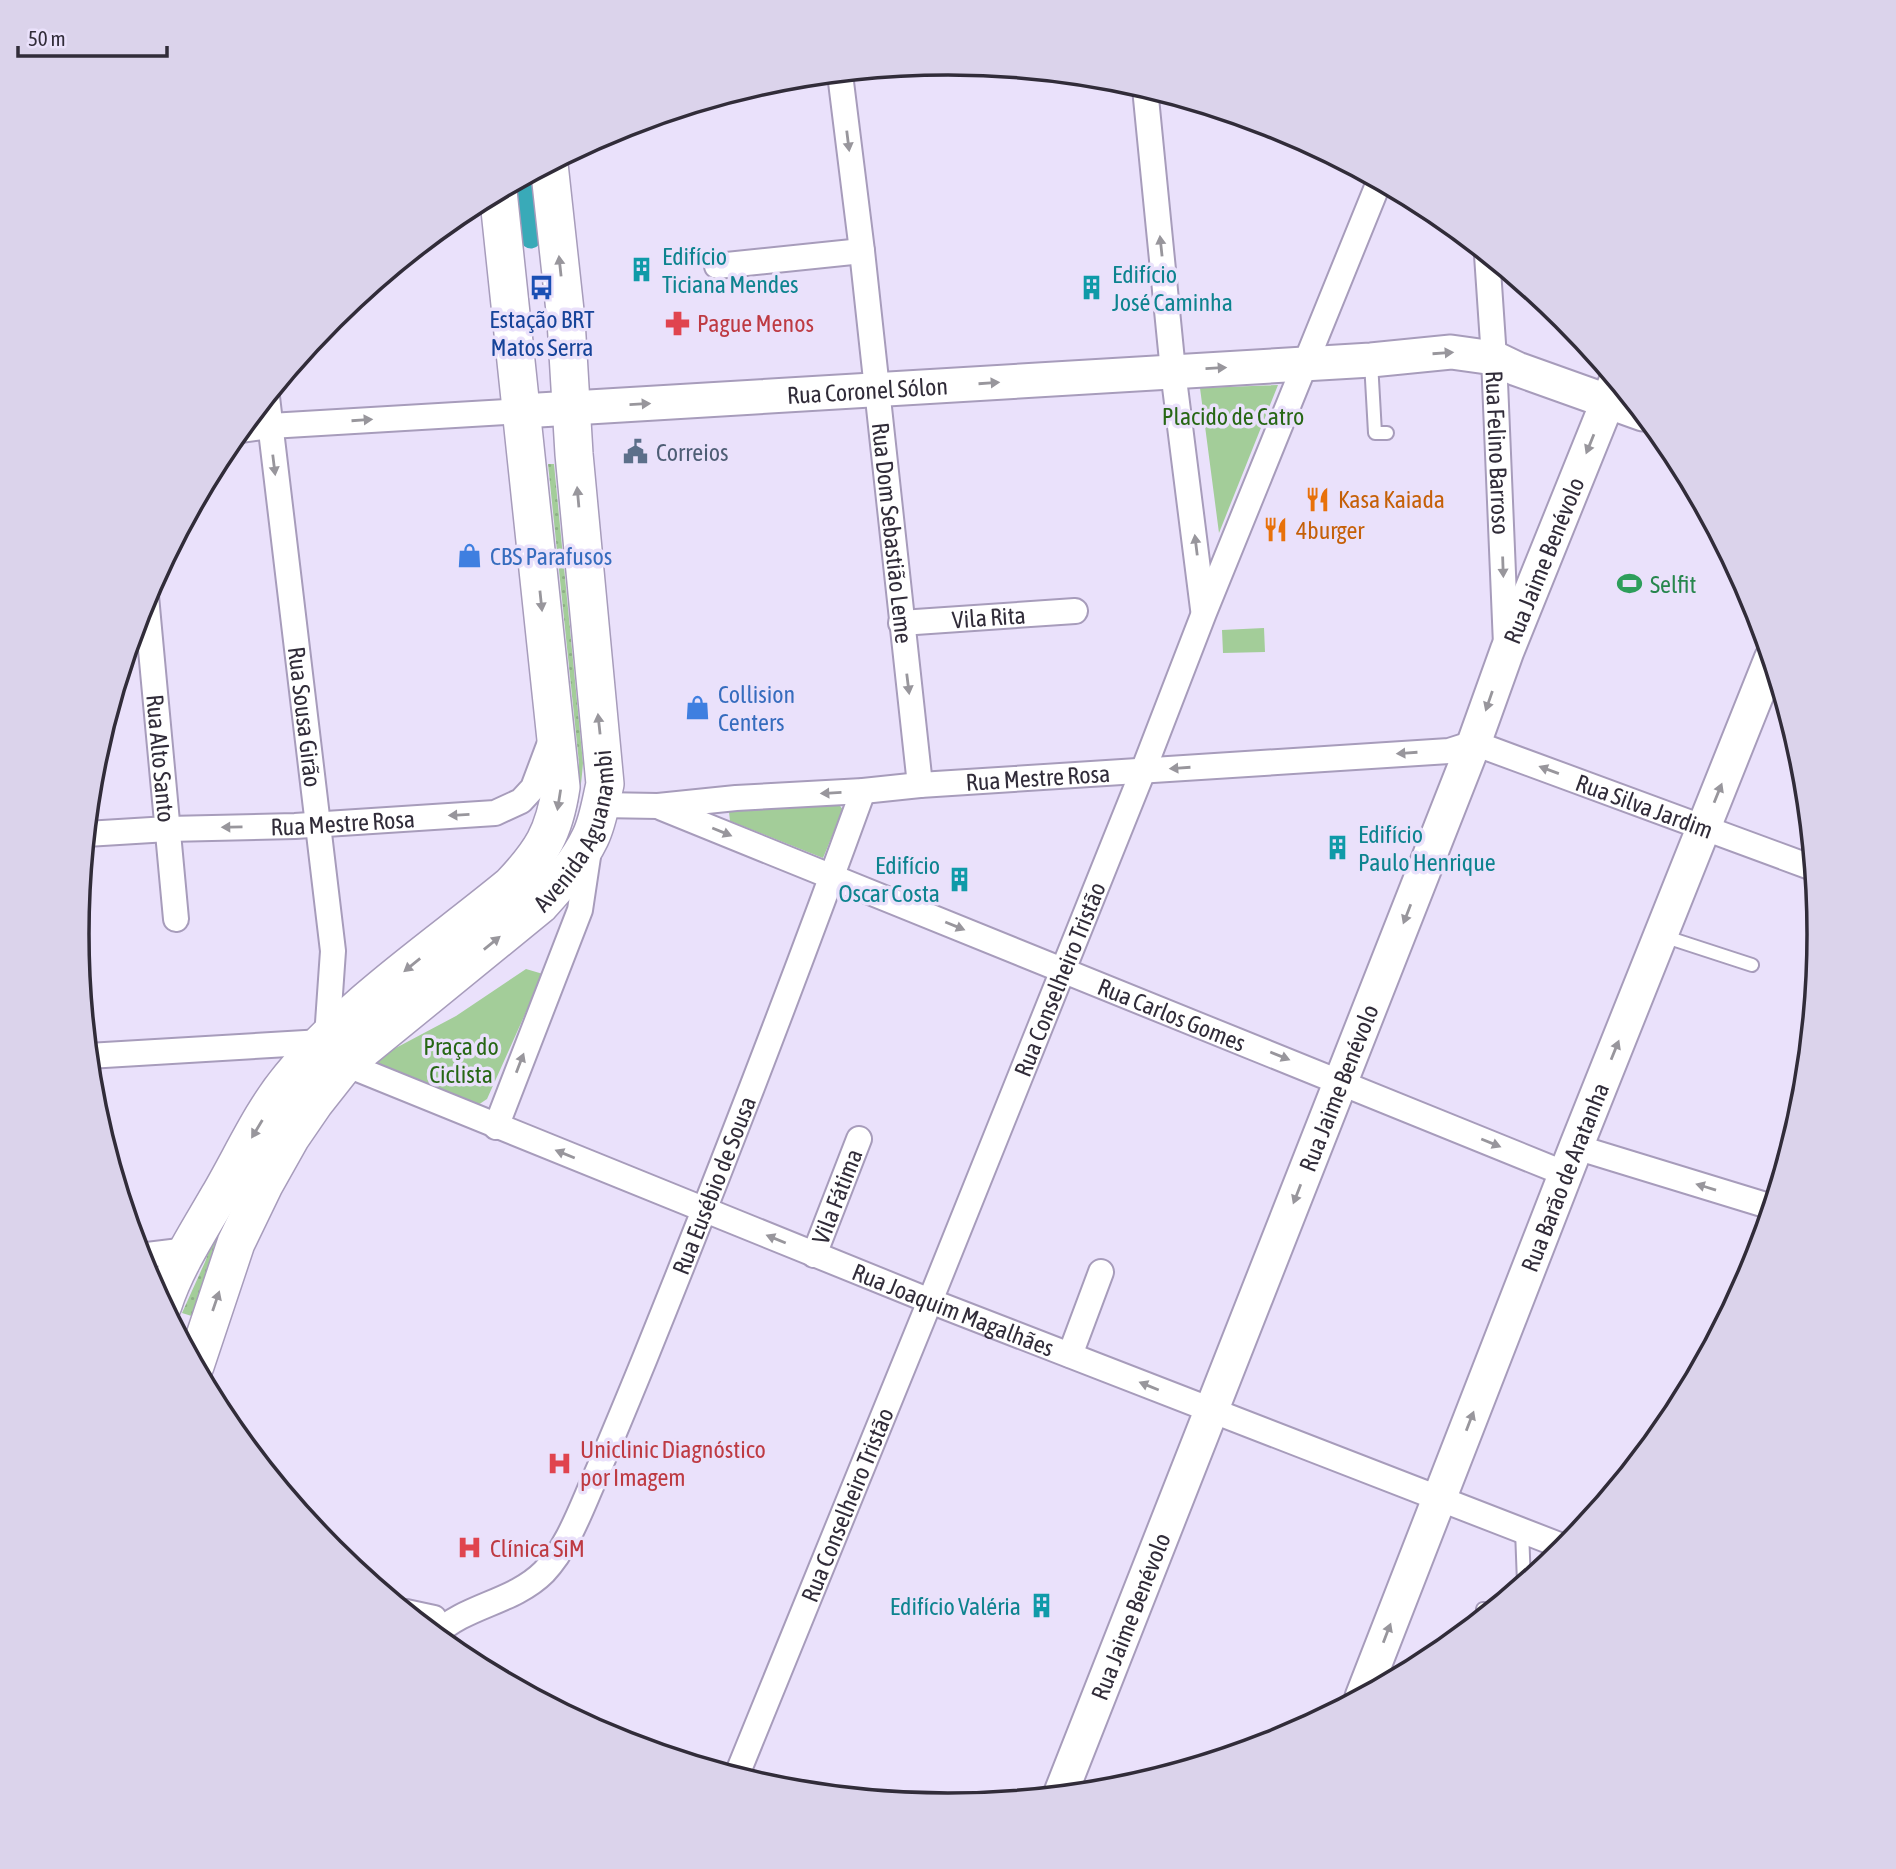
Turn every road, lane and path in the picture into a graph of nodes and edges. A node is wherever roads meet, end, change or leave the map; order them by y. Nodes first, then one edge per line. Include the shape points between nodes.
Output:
1 (840, 83) edge
2 (1146, 99) edge
3 (551, 173) edge
4 (1376, 189) edge
5 (499, 202) edge
6 (862, 251) junction
7 (717, 266) dead end
8 (1488, 266) edge
9 (1494, 358) junction
10 (1371, 360) junction
11 (1305, 363) junction
12 (1173, 371) junction
13 (876, 391) junction
14 (1612, 391) edge
15 (268, 408) edge
16 (572, 408) junction
17 (522, 411) junction
18 (270, 426) junction
19 (254, 428) edge
20 (1387, 433) dead end
21 (1075, 611) dead end
22 (1204, 613) junction
23 (148, 621) edge
24 (901, 623) junction
25 (1507, 651) junction
26 (1766, 672) edge
27 (554, 732) junction
28 (1474, 743) junction
29 (1143, 771) junction
30 (920, 785) junction
31 (863, 791) junction
32 (659, 806) junction
33 (595, 822) junction
34 (316, 824) junction
35 (1705, 827) junction
36 (167, 829) junction
37 (95, 833) edge
38 (1804, 865) edge
39 (833, 877) junction
40 (176, 919) dead end
41 (1661, 935) junction
42 (1752, 965) dead end
43 (1062, 969) junction
44 (331, 1048) junction
45 (97, 1056) edge
46 (1341, 1081) junction
47 (496, 1127) junction
48 (859, 1139) dead end
49 (1571, 1161) junction
50 (1764, 1205) edge
51 (705, 1209) junction
52 (188, 1250) junction
53 (151, 1255) edge
54 (814, 1255) junction
55 (1101, 1272) dead end
56 (168, 1294) edge
57 (930, 1301) junction
58 (199, 1355) edge
59 (1070, 1355) junction
60 (1212, 1411) junction
61 (1439, 1498) junction
62 (1522, 1530) junction
63 (1555, 1543) edge
64 (1524, 1573) edge
65 (438, 1625) edge
66 (1367, 1685) edge
67 (740, 1767) edge
68 (1064, 1785) edge

1 -> 6 street, Rua Dom Sebastião Leme
12 -> 2 street
16 -> 3 main road, Avenida Aguanambi
4 - 11 street, Rua Conselheiro Tristão
5 - 17 main road, Avenida Aguanambi
6 - 7 street
6 - 13 street, Rua Dom Sebastião Leme
8 - 9 street, Rua Felino Barroso
10 -> 9 street, Rua Coronel Sólon via 1451,352
9 - 14 street, Rua Coronel Sólon via 1517,369
9 -> 25 street, Rua Felino Barroso
10 - 11 street, Rua Coronel Sólon
10 - 20 lane via 1375,433
12 -> 11 street, Rua Coronel Sólon
11 - 22 street, Rua Conselheiro Tristão
13 -> 12 street, Rua Coronel Sólon
22 -> 12 street
16 -> 13 street, Rua Coronel Sólon
13 - 24 street, Rua Dom Sebastião Leme
14 -> 25 street, Rua Jaime Benévolo
15 - 18 street, Rua Sousa Girão
16 - 17 street, Rua Coronel Sólon
33 -> 16 main road, Avenida Aguanambi via 605,784
18 -> 17 street, Rua Coronel Sólon
17 -> 27 main road, Avenida Aguanambi
18 - 19 street, Rua Coronel Sólon
18 -> 34 street, Rua Sousa Girão
21 - 24 street, Vila Rita
22 - 29 street, Rua Conselheiro Tristão
23 - 36 street, Rua Alto Santo
24 -> 30 street, Rua Dom Sebastião Leme
25 -> 28 street, Rua Jaime Benévolo
35 -> 26 street, Rua Barão de Aratanha
27 -> 34 street, Rua Mestre Rosa via 533,788 521,801 495,813
27 -> 44 main road, Avenida Aguanambi via 561,787 557,817 530,865 358,1008
28 -> 29 street, Rua Mestre Rosa via 1449,751
35 -> 28 street, Rua Silva Jardim
28 -> 46 street, Rua Jaime Benévolo
29 - 30 street, Rua Mestre Rosa
29 - 43 street, Rua Conselheiro Tristão
30 - 31 street, Rua Mestre Rosa
31 -> 32 street, Rua Mestre Rosa
31 - 39 street, Rua Eusébio de Sousa
32 - 33 street, Rua Mestre Rosa
32 -> 39 street, Rua Carlos Gomes
44 -> 33 main road, Avenida Aguanambi via 540,905 561,882
47 -> 33 street via 580,909
34 -> 36 street, Rua Mestre Rosa
34 - 44 street, Rua Sousa Girão via 332,951
35 - 38 street, Rua Silva Jardim
35 - 41 street, Rua Barão de Aratanha
36 - 37 street, Rua Mestre Rosa
36 - 40 street, Rua Alto Santo
39 -> 43 street, Rua Carlos Gomes
39 - 51 street, Rua Eusébio de Sousa
41 - 42 lane
49 -> 41 street, Rua Barão de Aratanha
43 -> 46 street, Rua Carlos Gomes
43 - 57 street, Rua Conselheiro Tristão
44 - 45 street, Rua Joaquim Magalhães
44 - 47 street, Rua Joaquim Magalhães
44 -> 52 main road, Avenida Aguanambi via 289,1079
58 -> 44 main road, Avenida Aguanambi via 236,1243
46 -> 49 street, Rua Carlos Gomes
46 -> 60 street, Rua Jaime Benévolo
51 -> 47 street, Rua Joaquim Magalhães
48 - 54 street, Vila Fátima
50 -> 49 street, Rua Carlos Gomes
61 -> 49 street, Rua Barão de Aratanha
54 -> 51 street, Rua Joaquim Magalhães
51 - 65 street, Rua Eusébio de Sousa via 572,1529 544,1572 513,1593
52 - 53 street
52 - 56 main road, Avenida Aguanambi
54 - 57 street, Rua Joaquim Magalhães
55 - 59 street
57 - 59 street, Rua Joaquim Magalhães
57 - 67 street, Rua Conselheiro Tristão
60 -> 59 street, Rua Joaquim Magalhães
60 - 61 street, Rua Joaquim Magalhães
60 - 68 street, Rua Jaime Benévolo
61 - 62 street, Rua Joaquim Magalhães
66 -> 61 street, Rua Barão de Aratanha
62 - 63 street, Rua Joaquim Magalhães
62 - 64 lane

